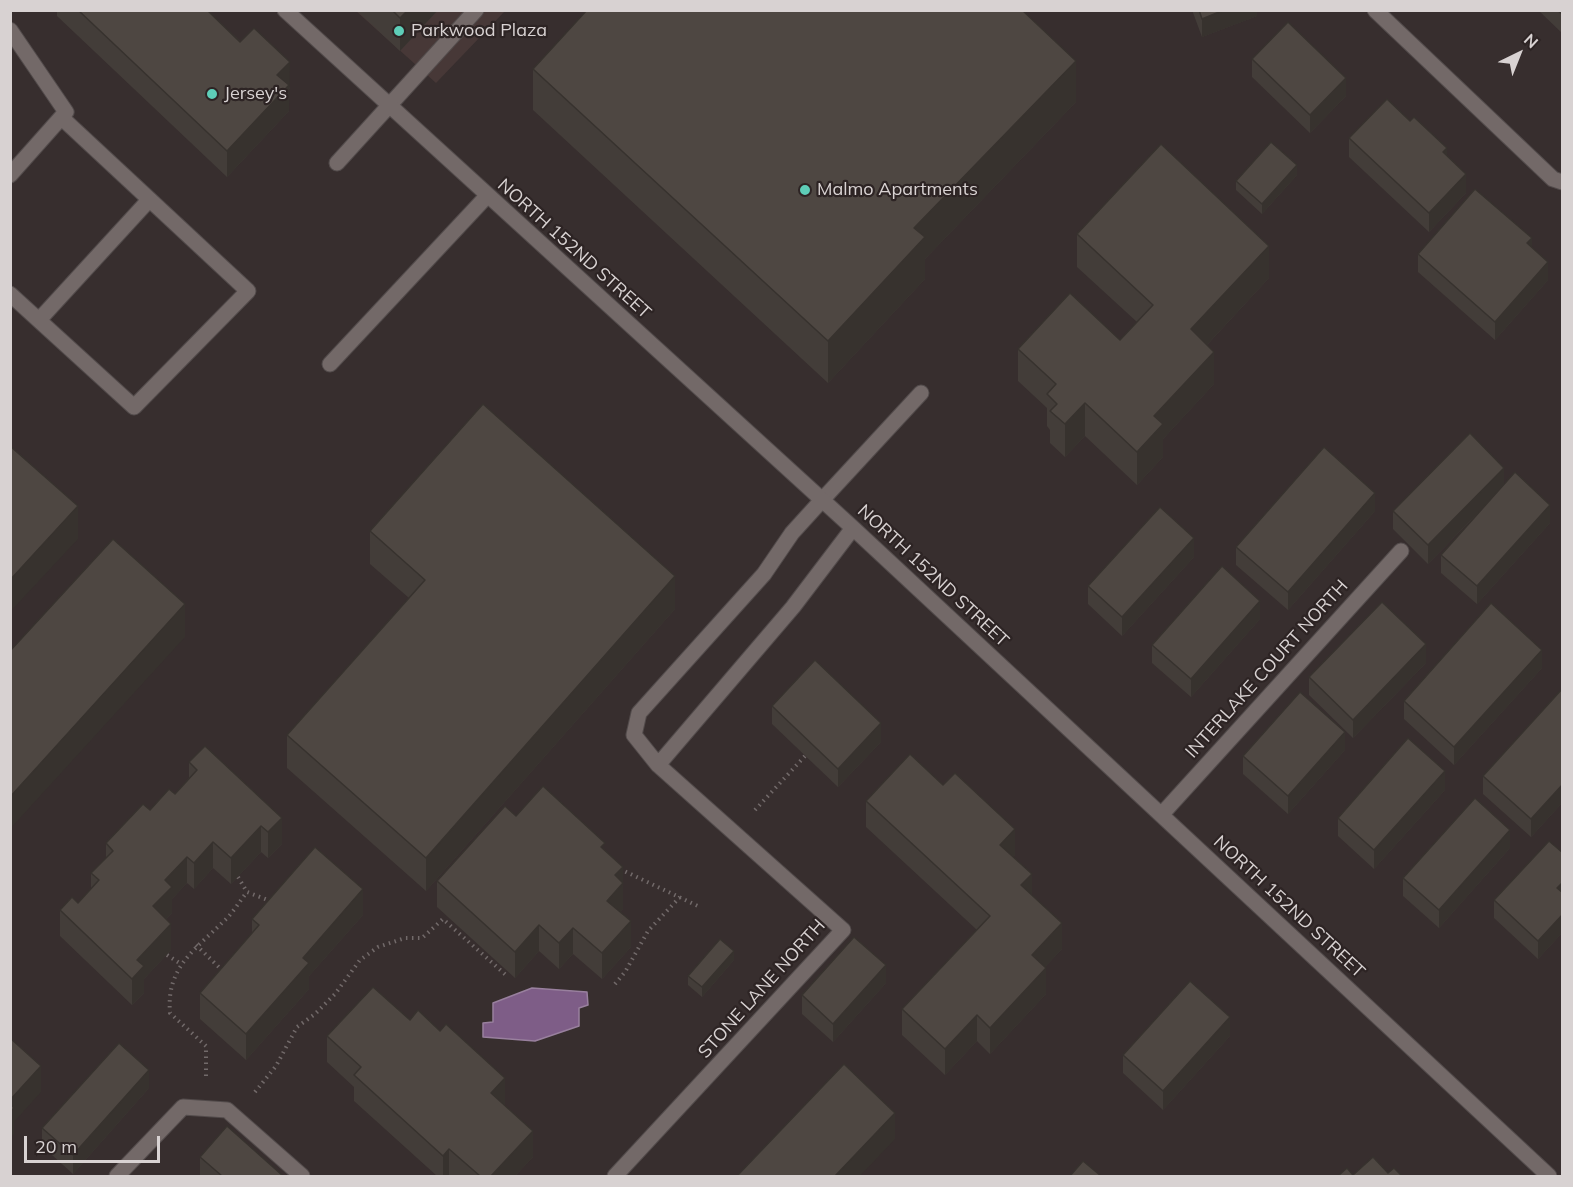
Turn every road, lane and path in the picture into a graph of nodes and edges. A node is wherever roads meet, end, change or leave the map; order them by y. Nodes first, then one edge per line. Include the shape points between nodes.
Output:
1 (285, 10) edge
2 (476, 10) edge
3 (1375, 10) edge
4 (10, 30) edge
5 (388, 106) junction
6 (62, 118) junction
7 (337, 163) dead end
8 (10, 175) edge
9 (1563, 182) edge
10 (487, 196) junction
11 (149, 200) junction
12 (10, 294) edge
13 (39, 320) junction
14 (330, 364) dead end
15 (921, 393) dead end
16 (822, 500) junction
17 (853, 528) junction
18 (1401, 551) dead end
19 (805, 756) edge
20 (658, 765) junction
21 (753, 811) dead end
22 (1162, 814) junction
23 (610, 865) edge
24 (238, 877) edge
25 (246, 892) junction
26 (680, 897) junction
27 (279, 905) edge
28 (700, 907) dead end
29 (196, 945) junction
30 (167, 955) edge
31 (181, 964) junction
32 (226, 974) edge
33 (508, 977) edge
34 (615, 984) dead end
35 (206, 1046) dead end
36 (276, 1066) dead end
37 (117, 1176) edge
38 (302, 1176) edge
39 (615, 1176) edge
40 (1548, 1176) edge

1 - 5 street, NORTH 152ND STREET
2 - 5 street
3 - 9 street via 1553,179
4 - 6 street via 66,112
5 - 7 street
5 - 10 street, NORTH 152ND STREET
6 - 8 street
6 - 11 street
10 - 14 street
10 - 16 street, NORTH 152ND STREET
11 - 13 street
11 - 13 street via 248,291 134,407
12 - 13 street
15 - 16 street
16 - 17 street, NORTH 152ND STREET
16 - 20 street, STONE LANE NORTH via 792,533 764,574 639,713 634,735
17 - 20 street via 793,608
17 - 22 street, NORTH 152ND STREET
18 - 22 street, INTERLAKE COURT NORTH
19 - 21 path
20 - 39 street, STONE LANE NORTH via 843,930
22 - 40 street, NORTH 152ND STREET
23 - 26 path
24 - 25 path
25 - 27 path
25 - 29 path via 225,920
26 - 28 path
26 - 34 path via 648,931
29 - 31 path
29 - 32 path
30 - 31 path
31 - 35 path via 169,998 170,1013
33 - 36 path via 443,919 422,938 405,938 360,960 335,994 297,1027
37 - 38 street via 183,1107 227,1110

